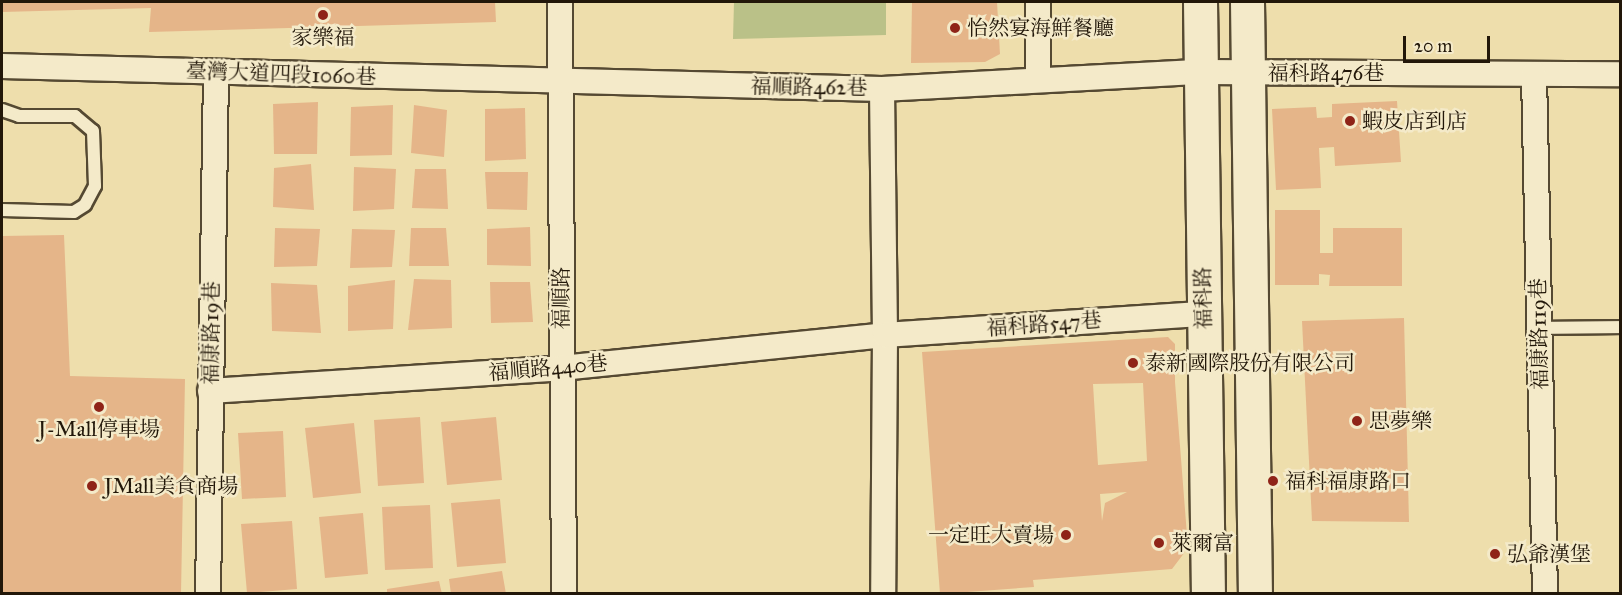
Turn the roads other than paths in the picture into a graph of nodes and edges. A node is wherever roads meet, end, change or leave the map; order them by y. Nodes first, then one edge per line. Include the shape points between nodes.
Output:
1 (560, 2) edge
2 (1038, 2) edge
3 (1200, 2) edge
4 (1247, 2) edge
5 (2, 66) edge
6 (216, 72) junction
7 (1201, 72) junction
8 (1248, 72) junction
9 (1534, 74) junction
10 (1620, 74) edge
11 (1038, 80) junction
12 (561, 81) junction
13 (882, 89) junction
14 (2, 110) edge
15 (2, 210) edge
16 (1203, 314) junction
17 (1620, 327) edge
18 (1539, 328) junction
19 (885, 335) junction
20 (561, 368) junction
21 (210, 391) junction
22 (208, 594) edge
23 (564, 594) edge
24 (883, 594) edge
25 (1208, 594) edge
26 (1255, 594) edge
27 (1545, 594) edge

1 - 12 street, 福順路
2 - 11 street
3 - 7 street, 福科路
4 - 8 street
5 - 6 street, 臺灣大道四段1060巷
6 - 12 street, 臺灣大道四段1060巷
6 - 21 street, 福康路19巷
7 - 8 street, 福科路476巷
7 - 11 street, 福科路476巷
7 - 16 street, 福科路
8 - 9 street, 福科路476巷
8 - 26 street
9 - 10 street, 福科路476巷
9 - 18 street, 福康路119巷
11 - 13 street, 福科路476巷
12 - 13 street, 福順路462巷
12 - 20 street, 福順路
13 - 19 street, 福順路462巷
14 - 15 lane via 19,116 75,116 93,131 95,186 85,205 74,212
16 - 19 street, 福科路547巷
16 - 25 street, 福科路
17 - 18 lane
18 - 27 street, 福康路119巷
19 - 20 street, 福順路440巷
19 - 24 street, 福順路462巷
20 - 21 street, 福順路440巷
20 - 23 street, 福順路
21 - 22 street, 福康路19巷

